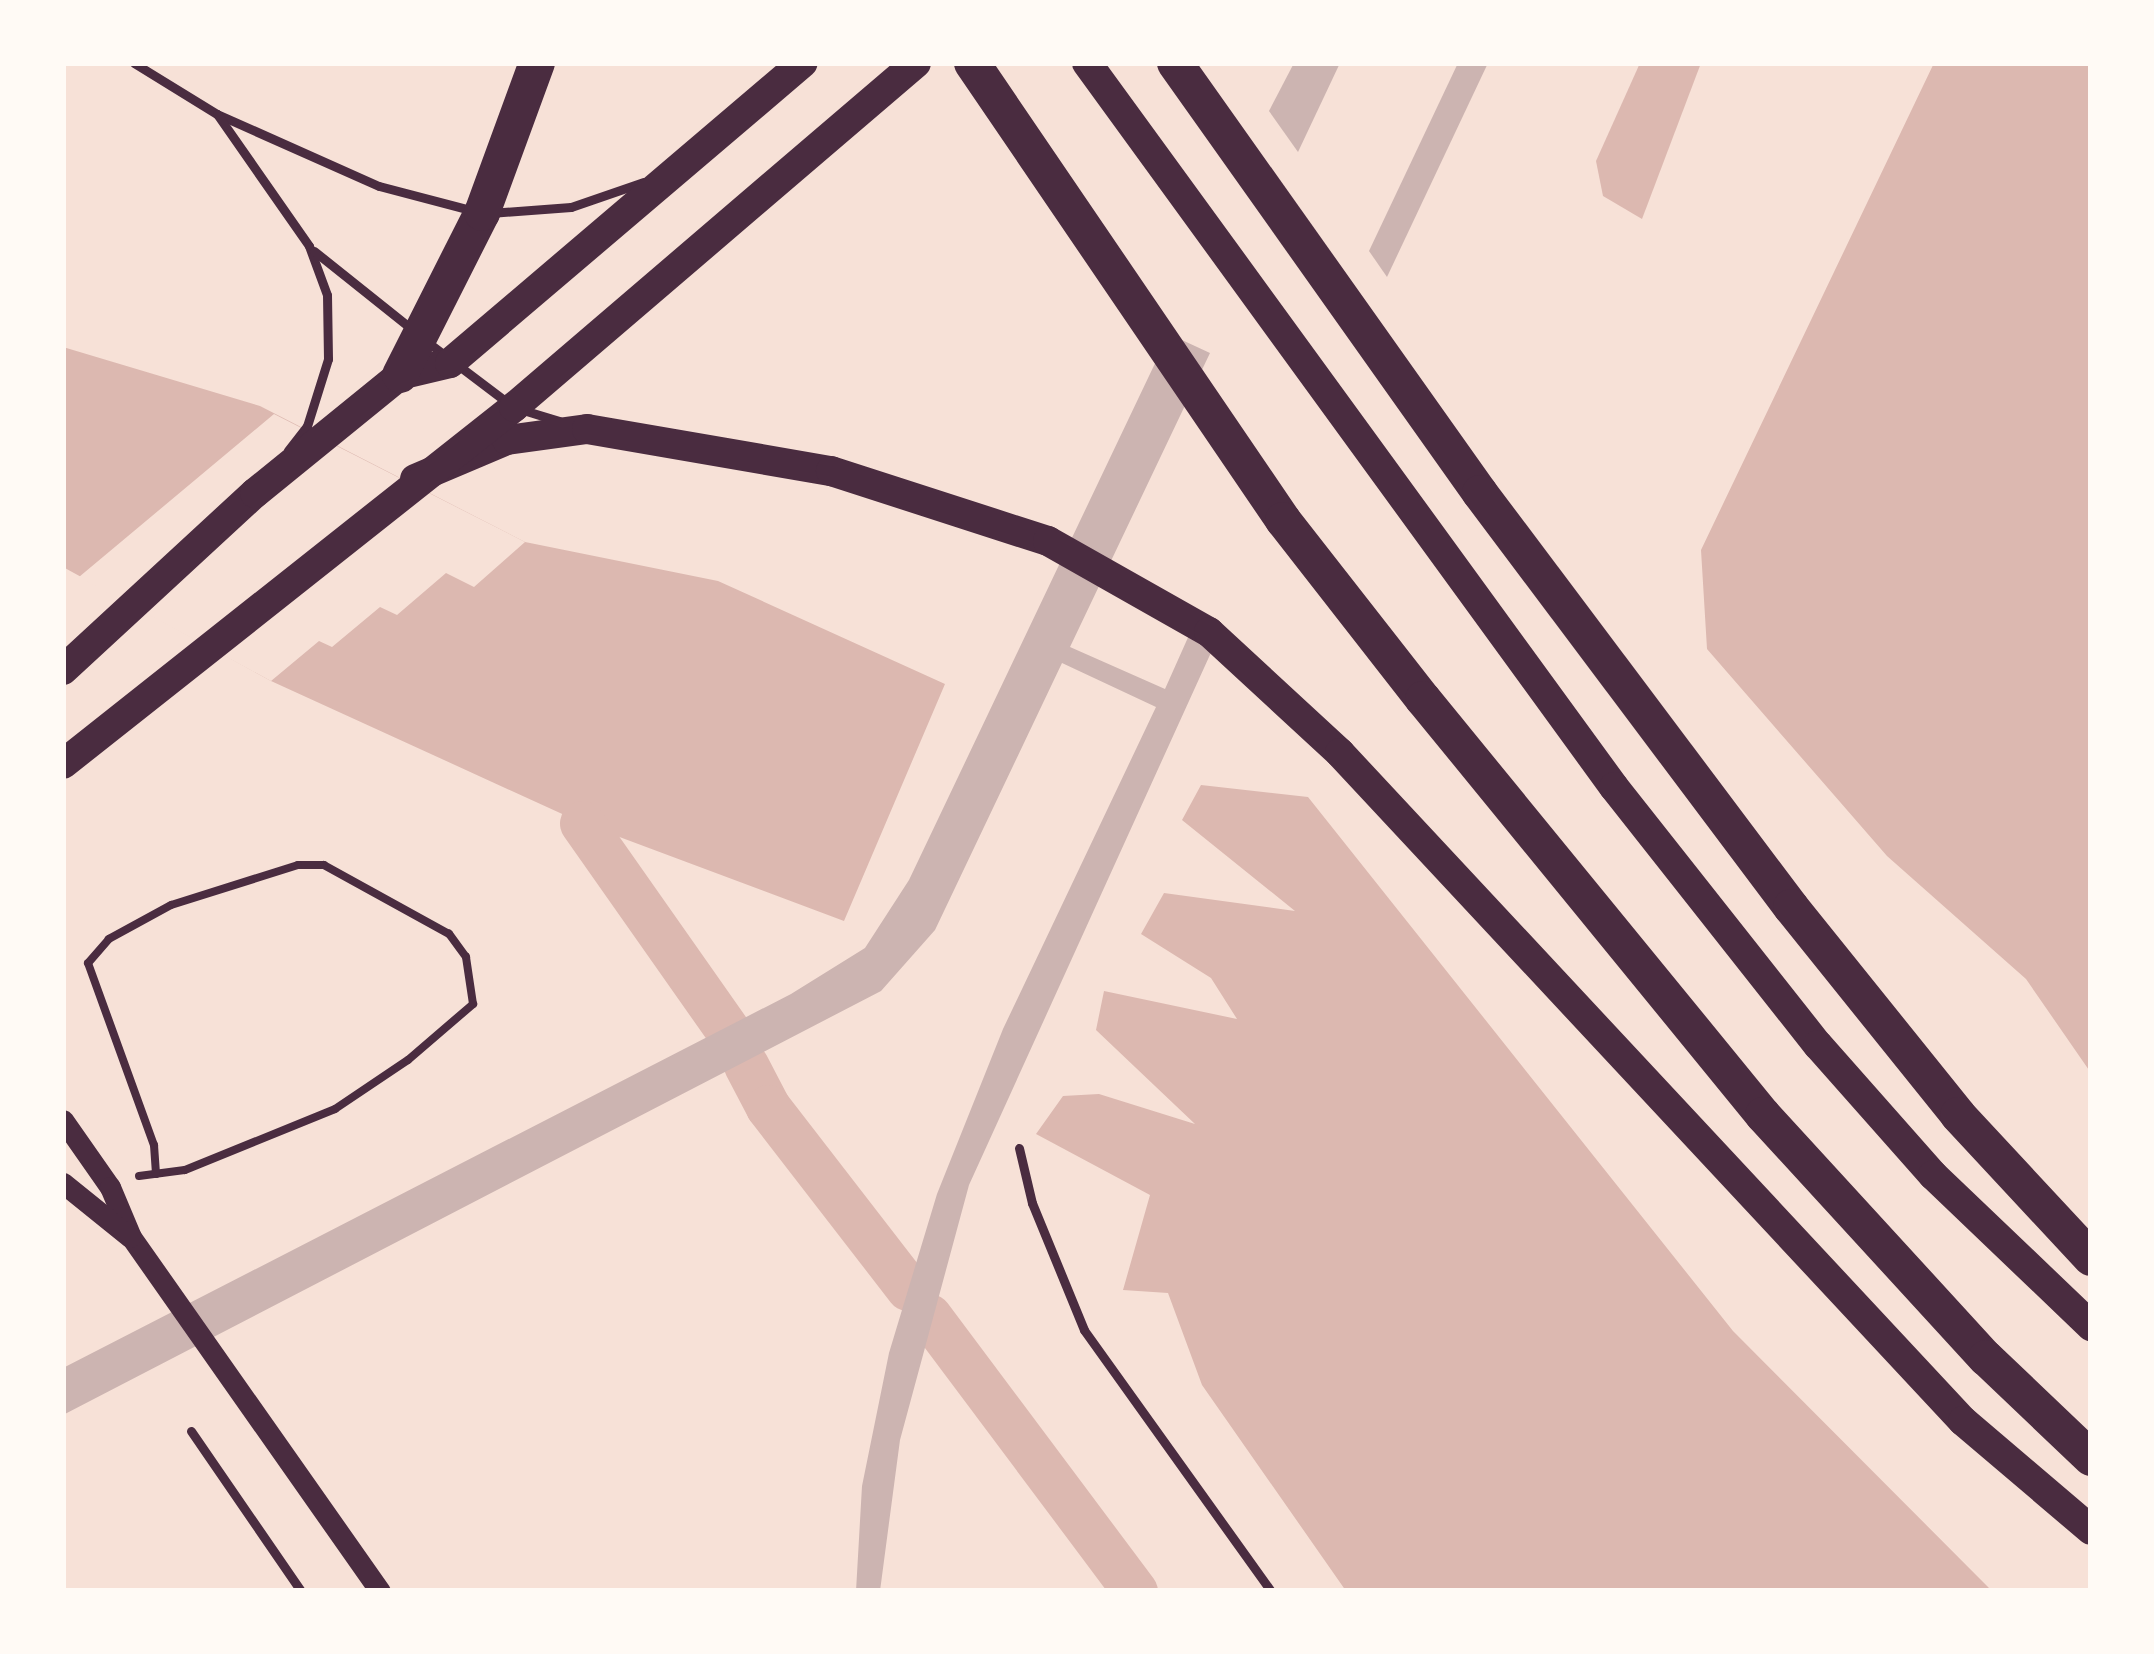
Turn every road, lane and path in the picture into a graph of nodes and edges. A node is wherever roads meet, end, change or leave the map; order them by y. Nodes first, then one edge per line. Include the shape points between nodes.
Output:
1 (134, 63) edge
2 (537, 63) edge
3 (803, 63) edge
4 (916, 63) edge
5 (972, 63) edge
6 (1088, 63) edge
7 (1175, 63) edge
8 (217, 114) junction
9 (695, 154) junction
10 (482, 213) junction
11 (309, 246) junction
12 (416, 333) junction
13 (450, 363) junction
14 (400, 375) junction
15 (514, 407) junction
16 (321, 427) junction
17 (587, 429) junction
18 (415, 479) junction
19 (63, 670) edge
20 (63, 764) edge
21 (63, 1120) edge
22 (1019, 1148) dead end
23 (156, 1174) junction
24 (63, 1183) edge
25 (110, 1187) junction
26 (131, 1237) junction
27 (2091, 1258) edge
28 (2091, 1326) edge
29 (191, 1431) dead end
30 (2091, 1457) edge
31 (2091, 1530) edge
32 (301, 1591) edge
33 (380, 1591) edge
34 (1271, 1591) edge

1 - 8 lane
2 - 10 highway
3 - 9 main road
4 - 15 main road
5 - 30 highway via 1283,520 1763,1115 1986,1358
6 - 28 main road via 1614,787 1803,1027 1933,1175
7 - 27 highway via 1480,493 1791,907 1958,1114
8 - 10 lane via 380,186
8 - 11 lane
9 - 10 lane via 602,200
9 - 13 main road
10 - 12 highway
11 - 12 lane
11 - 16 lane via 331,326
12 - 13 lane
12 - 14 highway
13 - 14 main road
13 - 15 lane
14 - 16 main road
15 - 17 lane
15 - 18 main road
16 - 19 main road
17 - 18 main road via 507,440
17 - 31 main road via 831,471 1048,541 1209,632 1278,688 1963,1421
18 - 20 main road
21 - 25 street
22 - 34 lane via 1038,1222 1084,1330
23 - 23 path via 185,1170 335,1109 464,1016 473,978 449,934 361,882 324,866 298,866 171,905 109,939 88,963 154,1145
23 - 25 path
24 - 26 street
25 - 26 street
26 - 33 street
29 - 32 lane

